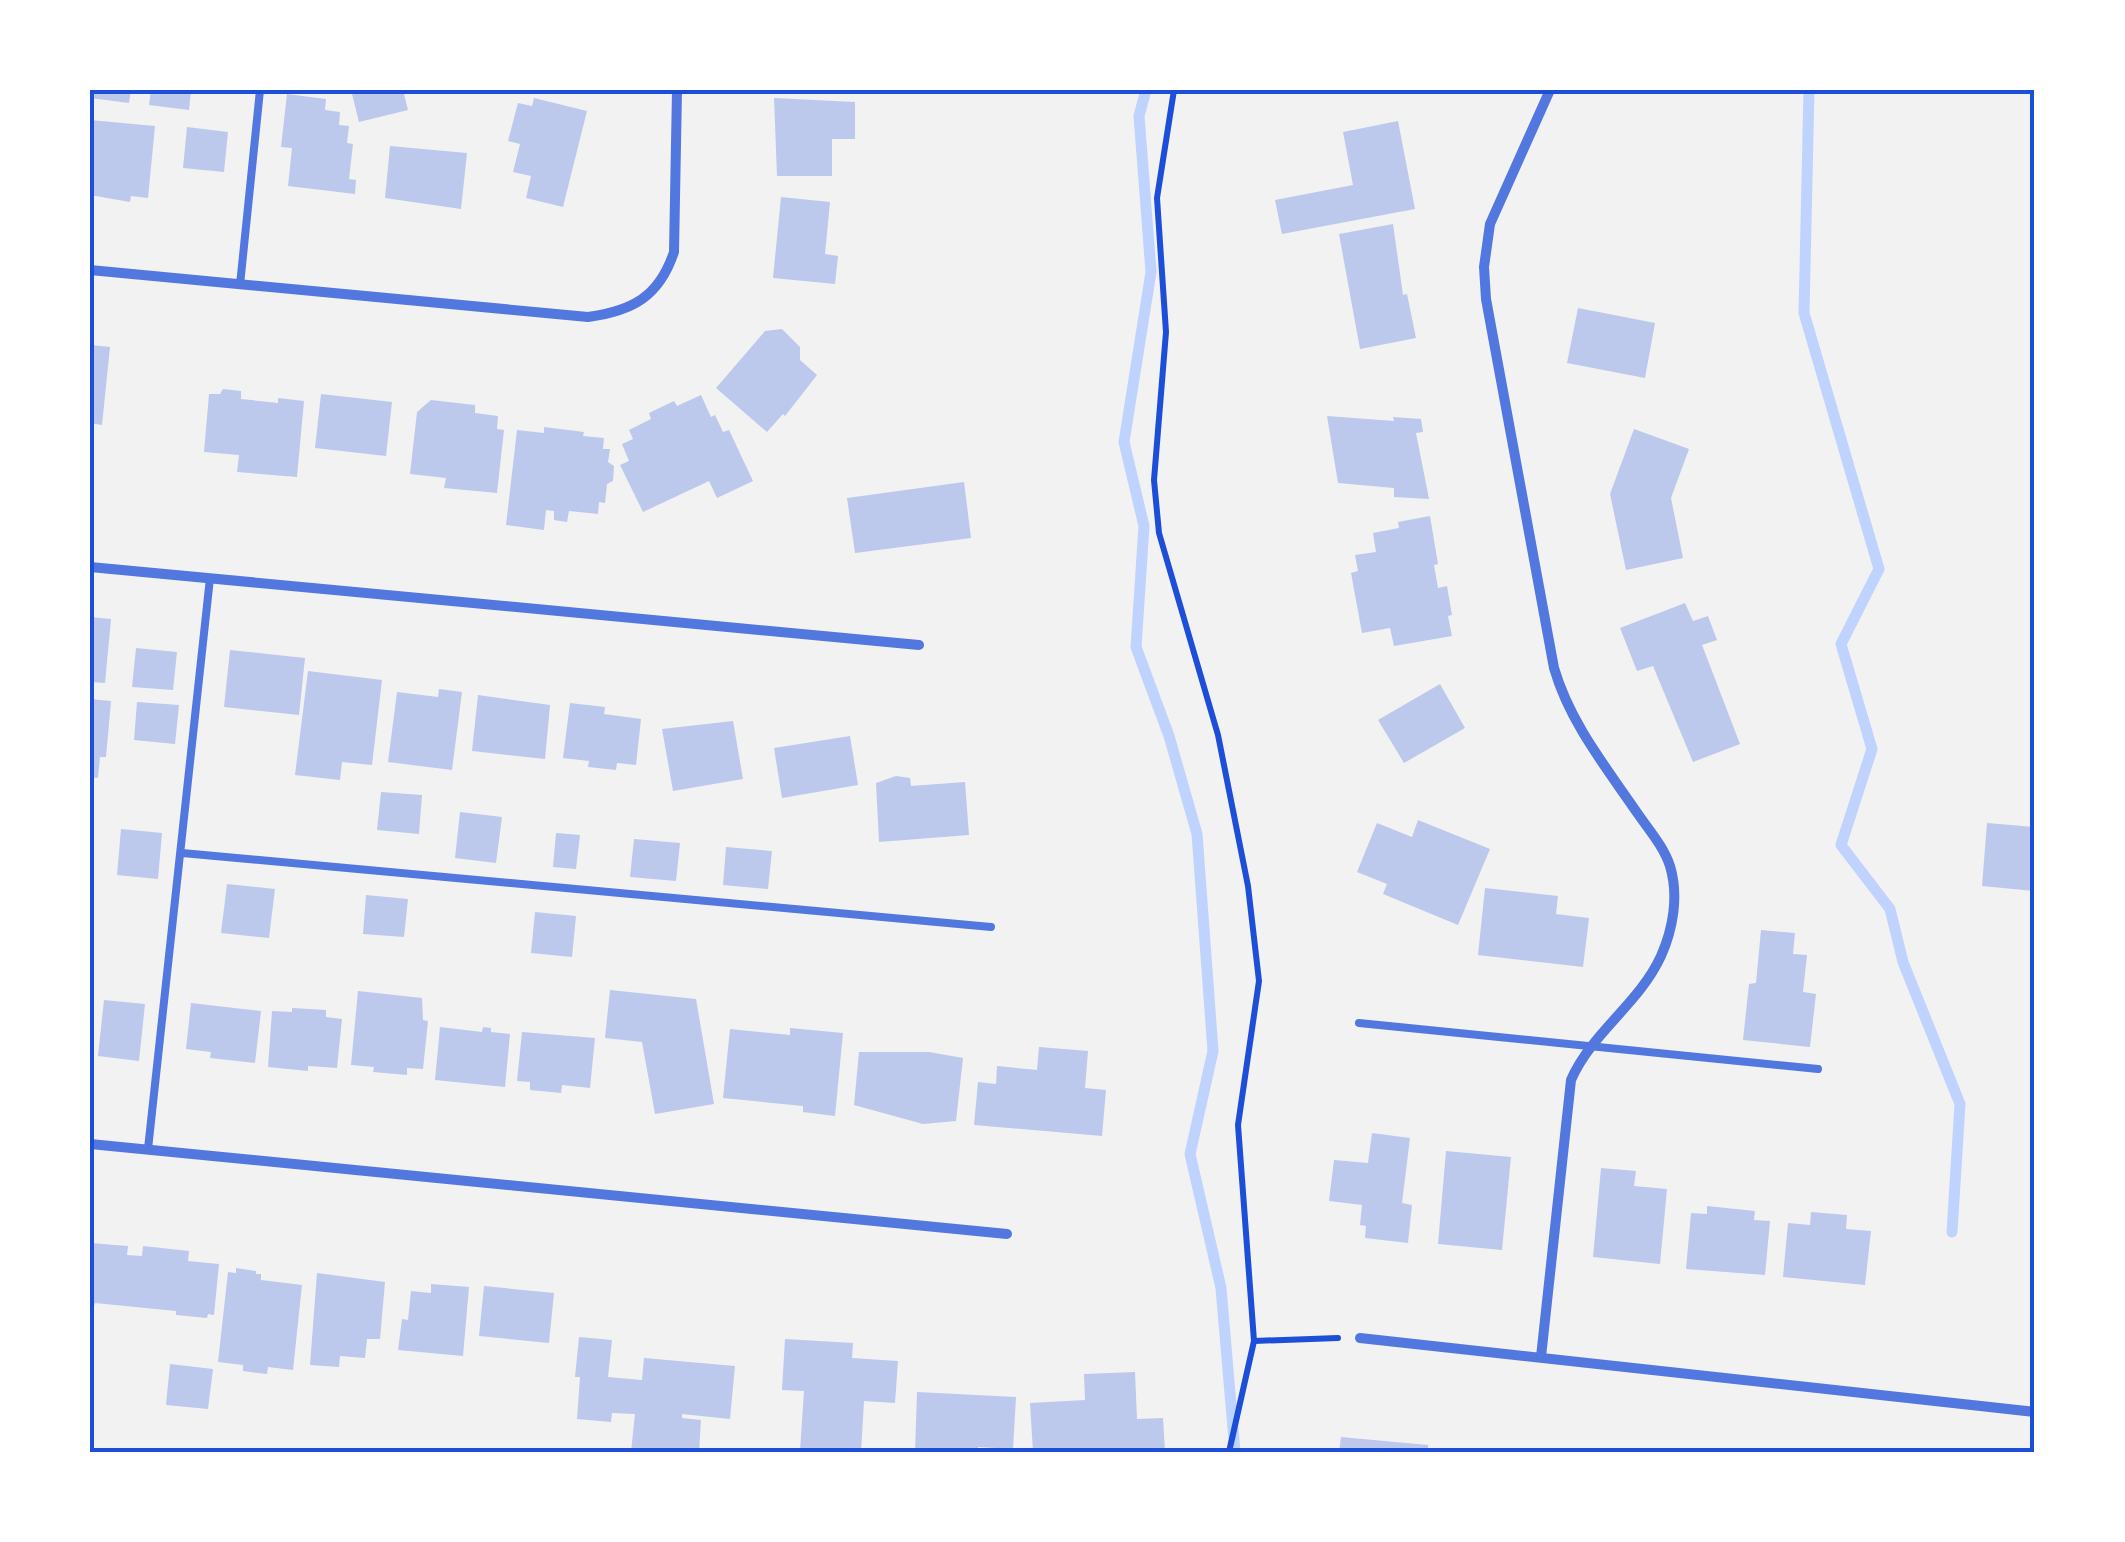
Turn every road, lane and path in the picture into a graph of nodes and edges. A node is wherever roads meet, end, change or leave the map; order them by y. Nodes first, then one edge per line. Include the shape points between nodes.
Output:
1 (260, 90) edge
2 (677, 90) edge
3 (1174, 90) edge
4 (1550, 90) edge
5 (90, 270) edge
6 (240, 285) junction
7 (90, 567) edge
8 (210, 578) junction
9 (919, 645) dead end
10 (182, 852) junction
11 (991, 927) dead end
12 (1359, 1023) dead end
13 (1589, 1047) junction
14 (1818, 1069) dead end
15 (90, 1144) edge
16 (148, 1150) junction
17 (1007, 1234) dead end
18 (1360, 1338) joint
19 (1254, 1341) junction
20 (1541, 1357) junction
21 (2035, 1412) edge
22 (1229, 1452) edge

1 - 6 lane
2 - 6 street via 674,252 654,290 614,314 588,317
3 - 19 path via 1157,198 1166,332 1154,480 1159,532 1218,735 1259,981 1238,1124
4 - 13 street via 1490,224 1486,298 1562,696 1664,853 1674,894 1659,961
5 - 6 street
7 - 8 street
8 - 9 street
8 - 10 lane
10 - 11 lane
10 - 16 lane
12 - 13 lane
13 - 14 lane
13 - 20 street via 1567,1094
15 - 16 street
16 - 17 street
18 - 19 path
18 - 20 street
19 - 22 path
20 - 21 street

